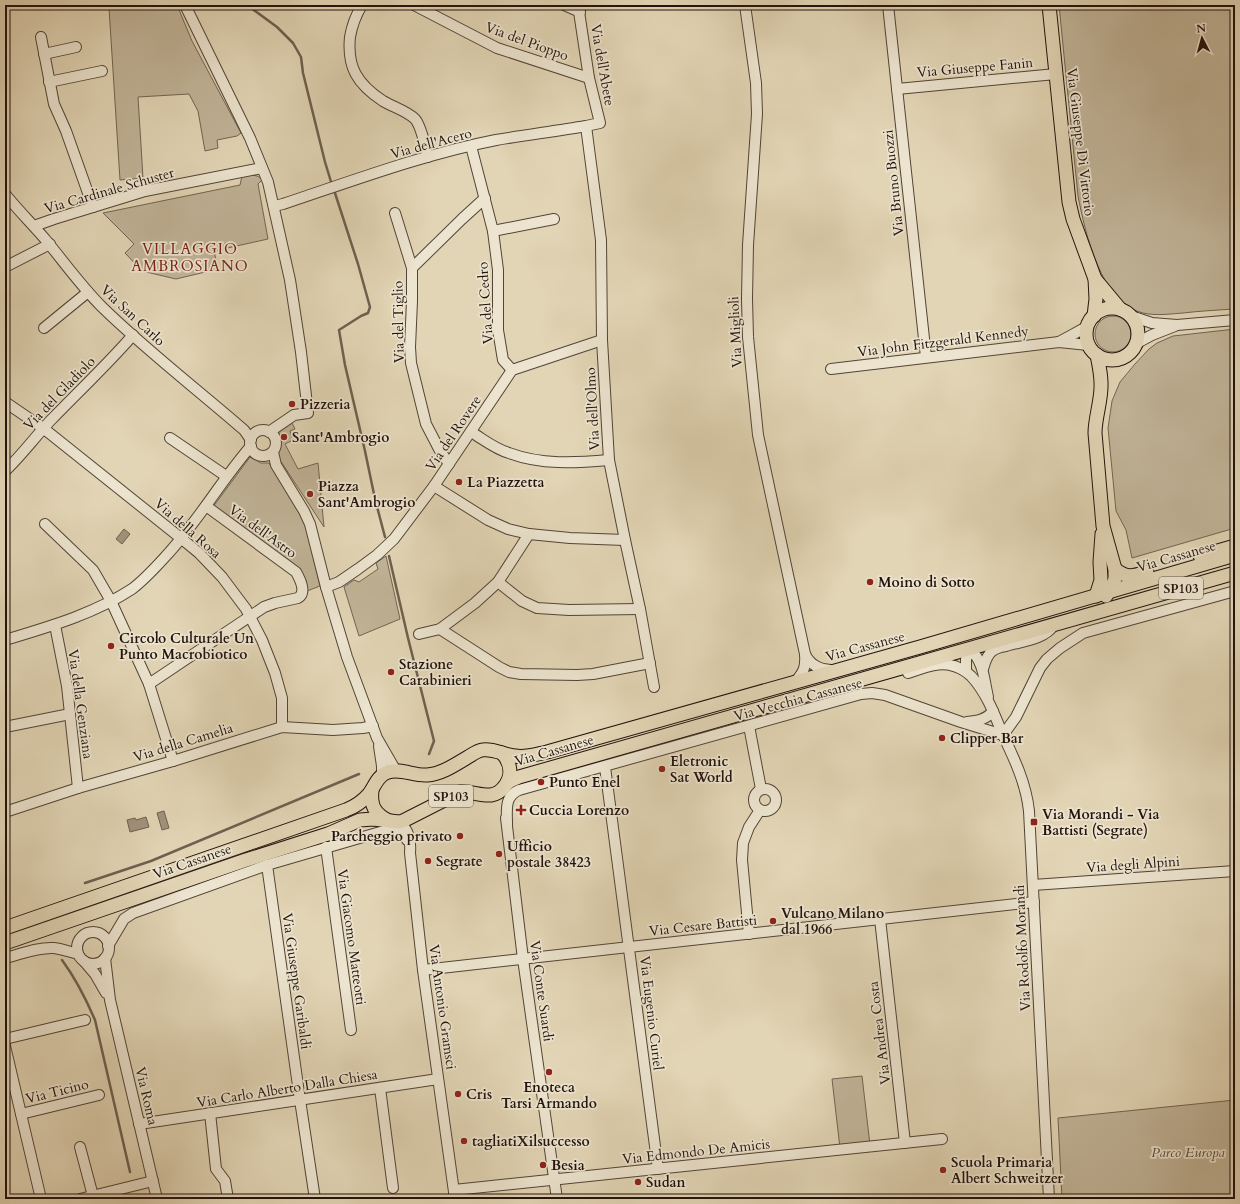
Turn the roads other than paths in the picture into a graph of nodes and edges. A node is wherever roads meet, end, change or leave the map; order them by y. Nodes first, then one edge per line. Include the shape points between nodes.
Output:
1 (185, 5) edge
2 (362, 5) edge
3 (414, 5) edge
4 (564, 5) edge
5 (745, 5) edge
6 (888, 5) edge
7 (1049, 5) edge
8 (579, 8) edge
9 (41, 37) dead end
10 (76, 47) dead end
11 (44, 54) junction
12 (102, 71) dead end
13 (1056, 74) junction
14 (589, 78) junction
15 (49, 82) junction
16 (897, 89) junction
17 (600, 123) joint
18 (586, 126) junction
19 (471, 146) junction
20 (428, 157) junction
21 (262, 168) junction
22 (5, 194) edge
23 (485, 198) junction
24 (5, 201) edge
25 (274, 206) junction
26 (93, 207) junction
27 (16, 208) junction
28 (395, 213) dead end
29 (554, 219) dead end
30 (34, 226) junction
31 (493, 231) junction
32 (50, 244) junction
33 (5, 267) edge
34 (412, 268) junction
35 (1095, 279) junction
36 (88, 292) junction
37 (1126, 312) junction
38 (1235, 320) edge
39 (1091, 321) junction
40 (1177, 325) junction
41 (44, 328) dead end
42 (133, 336) junction
43 (602, 340) junction
44 (1059, 342) junction
45 (1137, 343) junction
46 (1088, 345) junction
47 (1097, 355) junction
48 (926, 358) junction
49 (1119, 359) junction
50 (831, 369) dead end
51 (512, 370) junction
52 (1102, 385) junction
53 (5, 402) edge
54 (43, 428) junction
55 (274, 432) junction
56 (471, 432) junction
57 (170, 438) dead end
58 (253, 443) junction
59 (269, 454) junction
60 (609, 460) junction
61 (449, 464) junction
62 (5, 471) edge
63 (226, 476) junction
64 (434, 486) junction
65 (206, 506) junction
66 (45, 524) dead end
67 (1103, 526) junction
68 (529, 534) junction
69 (182, 539) junction
70 (625, 540) junction
71 (1235, 546) edge
72 (1208, 554) junction
73 (1235, 555) edge
74 (1190, 568) junction
75 (1114, 570) junction
76 (1234, 573) edge
77 (1101, 580) junction
78 (498, 582) junction
79 (326, 587) junction
80 (1235, 591) edge
81 (1109, 592) junction
82 (1096, 596) junction
83 (111, 600) junction
84 (1130, 603) junction
85 (640, 609) junction
86 (250, 616) junction
87 (1011, 621) junction
88 (54, 625) junction
89 (1054, 625) junction
90 (440, 629) junction
91 (419, 634) dead end
92 (953, 638) junction
93 (5, 640) edge
94 (970, 649) junction
95 (805, 654) junction
96 (650, 663) junction
97 (982, 669) junction
98 (839, 670) junction
99 (966, 671) junction
100 (884, 673) junction
101 (795, 682) junction
102 (149, 684) junction
103 (654, 687) dead end
104 (991, 707) junction
105 (70, 714) junction
106 (961, 722) junction
107 (282, 726) junction
108 (372, 726) junction
109 (750, 726) junction
110 (5, 727) edge
111 (1004, 735) junction
112 (377, 738) junction
113 (502, 753) junction
114 (173, 761) junction
115 (605, 767) junction
116 (396, 771) junction
117 (382, 776) junction
118 (506, 785) junction
119 (78, 788) junction
120 (761, 789) junction
121 (372, 790) junction
122 (760, 810) junction
123 (5, 812) edge
124 (395, 822) junction
125 (508, 824) junction
126 (326, 847) junction
127 (410, 852) junction
128 (267, 865) junction
129 (1235, 871) edge
130 (1033, 885) junction
131 (1034, 902) junction
132 (880, 919) junction
133 (5, 928) edge
134 (749, 934) junction
135 (5, 943) edge
136 (108, 946) junction
137 (629, 947) junction
138 (5, 958) edge
139 (81, 958) junction
140 (105, 958) junction
141 (523, 959) junction
142 (423, 970) junction
143 (110, 1000) junction
144 (85, 1020) dead end
145 (351, 1030) dead end
146 (5, 1039) edge
147 (5, 1046) edge
148 (438, 1079) junction
149 (380, 1088) junction
150 (99, 1095) dead end
151 (300, 1100) junction
152 (210, 1113) junction
153 (21, 1114) junction
154 (140, 1124) junction
155 (942, 1139) dead end
156 (905, 1143) junction
157 (80, 1147) dead end
158 (658, 1169) junction
159 (554, 1179) junction
160 (153, 1181) junction
161 (393, 1188) dead end
162 (454, 1194) edge
163 (93, 1196) junction
164 (41, 1199) edge
165 (80, 1199) edge
166 (157, 1199) edge
167 (228, 1199) edge
168 (315, 1199) edge
169 (557, 1199) edge
170 (1050, 1199) edge

1 - 21 street
2 - 20 street via 351,33 349,52 352,67 360,81 371,92 415,119
3 - 14 street, Via del Pioppo via 497,48
4 - 8 street, Via dell'Abete
5 - 95 street, Via Miglioli via 757,94 748,245 748,337 758,435
6 - 16 street, Via Bruno Buozzi
7 - 13 main road, Via Giuseppe Di Vittorio
8 - 14 street, Via dell'Abete
9 - 11 street
10 - 11 street
11 - 15 street
12 - 15 street
13 - 16 street, Via Giuseppe Fanin
13 - 35 main road, Via Giuseppe Di Vittorio via 1071,209
14 - 17 street, Via dell'Abete
15 - 26 street via 54,104
16 - 48 street, Via Bruno Buozzi
17 - 18 street, Via dell'Acero
18 - 19 street, Via dell'Acero
18 - 43 street, Via dell'Olmo via 601,240
19 - 20 street, Via dell'Acero
19 - 23 street, Via del Cedro
20 - 25 street, Via dell'Acero
21 - 25 street
21 - 26 street, Via Cardinale Schuster via 145,191
22 - 27 street, Via San Carlo
23 - 31 street, Via del Cedro
23 - 34 street, Via del Tiglio
24 - 27 street, Via San Carlo
25 - 55 street via 290,280 308,413 294,415
26 - 30 street, Via Cardinale Schuster
27 - 30 street, Via San Carlo
28 - 34 street, Via del Tiglio
29 - 31 street
30 - 32 street, Via San Carlo
31 - 51 street, Via del Cedro via 498,270 498,330 503,360
32 - 33 street
32 - 36 street, Via San Carlo
34 - 61 street, Via del Tiglio via 411,363 426,424
35 - 37 main road, Via Giuseppe Di Vittorio
35 - 39 main road, Via Giuseppe Di Vittorio via 1096,298
36 - 41 street
36 - 42 street, Via San Carlo
37 - 39 main road via 1109,308 1102,310
37 - 40 street via 1152,323
37 - 45 main road, Via Giuseppe Di Vittorio via 1138,327
38 - 40 street
39 - 44 street, Via John Fitzgerald Kennedy
39 - 46 main road, Via Giuseppe Di Vittorio via 1086,338
40 - 45 street
42 - 54 street, Via del Gladiolo
42 - 58 street, Via San Carlo via 244,430
43 - 51 street
43 - 60 street, Via dell'Olmo
44 - 46 street, Via John Fitzgerald Kennedy
44 - 48 street, Via John Fitzgerald Kennedy
45 - 49 main road via 1129,355
46 - 47 main road
47 - 49 main road via 1107,360
47 - 52 main road
48 - 50 street, Via John Fitzgerald Kennedy
49 - 52 main road
51 - 56 street, Via del Rovere
52 - 67 main road via 1095,433
53 - 54 street, Via della Rosa
54 - 62 street, Via del Gladiolo
54 - 69 street, Via della Rosa
55 - 58 street via 264,430
55 - 59 street via 276,445
56 - 60 street via 500,450 525,458 571,463
56 - 61 street, Via del Rovere
57 - 63 street
58 - 59 street via 262,456
58 - 63 street
59 - 79 street via 310,524
60 - 70 street, Via dell'Olmo
61 - 64 street, Via del Rovere
63 - 65 street
64 - 68 street via 495,524
64 - 79 street, Via del Rovere via 394,539 377,555 352,574
65 - 69 street
65 - 86 street, Via dell'Astro via 296,572 300,578 303,590 301,597 264,607
66 - 83 street via 93,570
67 - 75 main road
67 - 77 main road
68 - 70 street
68 - 78 street
69 - 83 street via 156,568 132,588
69 - 86 street, Via della Rosa via 222,577
70 - 85 street, Via dell'Olmo
71 - 72 main road
72 - 74 main road
72 - 75 main road via 1128,577
73 - 74 main road, Via Cassanese / SP103
74 - 81 main road, Via Cassanese / SP103
75 - 81 main road via 1115,578
76 - 84 main road, Via Cassanese / SP103
77 - 81 main road
77 - 82 main road
78 - 85 street via 522,601 541,609
78 - 90 street
79 - 108 street via 344,650
80 - 111 street via 1084,633 1047,659
81 - 82 main road, Via Cassanese
81 - 84 main road via 1116,598
81 - 89 main road via 1098,605 1065,616
82 - 87 main road, Via Cassanese
83 - 88 street
83 - 102 street
84 - 89 main road, Via Cassanese
85 - 96 street, Via dell'Olmo
86 - 102 street
86 - 107 street, Via della Rosa via 275,673 282,698
87 - 92 main road, Via Cassanese
87 - 94 main road via 1005,627 980,637
88 - 93 street
88 - 105 street, Via della Genziana via 67,686
89 - 94 main road, Via Cassanese
89 - 97 street via 1040,636 993,651
90 - 91 street
90 - 96 street via 498,667 521,674 587,675
92 - 94 main road
92 - 98 main road, Via Cassanese
94 - 97 street, Via Rodolfo Morandi via 977,656
94 - 99 street via 966,659
94 - 100 main road, Via Cassanese
95 - 98 street via 809,662 818,668
95 - 101 street via 804,669
96 - 103 street, Via dell'Olmo
97 - 104 street, Via Rodolfo Morandi
98 - 101 main road, Via Cassanese
99 - 100 street via 943,664 902,675
99 - 104 street, Via Rodolfo Morandi
100 - 118 main road, Via Cassanese via 519,777
101 - 113 main road, Via Cassanese via 535,755 515,756
102 - 114 street
104 - 106 street via 990,715 985,719
104 - 111 street, Via Rodolfo Morandi
105 - 110 street
105 - 119 street, Via della Genziana
106 - 109 street, Via Vecchia Cassanese via 885,695 872,693
106 - 111 street, Via Vecchia Cassanese
107 - 108 street, Via della Camelia via 333,730
107 - 114 street, Via della Camelia
108 - 112 street
109 - 115 street, Via Vecchia Cassanese
109 - 120 street
111 - 130 street, Via Rodolfo Morandi via 1020,773 1028,802
112 - 116 street
112 - 117 street
113 - 116 main road, Via Cassanese / SP103 via 478,751 441,772 427,775
113 - 118 main road, Via Cassanese via 511,775
114 - 119 street, Via della Camelia
115 - 125 street, Via Vecchia Cassanese via 514,792 508,800
115 - 137 street, Via Eugenio Curiel
116 - 117 main road, Via Cassanese / SP103
117 - 121 main road, Via Cassanese
118 - 124 main road, Via Cassanese / SP103 via 494,795 460,792 406,820
118 - 125 street, Via Conte Suardi via 503,798
119 - 123 street, Via della Camelia
120 - 122 street via 755,795 754,801
120 - 122 street via 772,791 776,800 771,809
121 - 124 main road via 372,802 376,811
121 - 133 main road, Via Cassanese via 359,803 343,811
122 - 134 street via 743,843 742,860
124 - 127 street, Via Antonio Gramsci via 408,832
124 - 135 main road, Via Cassanese via 360,820 324,835
125 - 141 street, Via Conte Suardi
126 - 127 street via 390,830 404,835
126 - 128 street
126 - 145 street, Via Giacomo Matteotti
127 - 142 street, Via Antonio Gramsci
128 - 136 street via 133,914 124,919
128 - 151 street, Via Giuseppe Garibaldi
129 - 130 street, Via degli Alpini
130 - 131 street, Via Rodolfo Morandi
131 - 132 street, Via Cesare Battisti
131 - 170 street, Via Rodolfo Morandi
132 - 134 street, Via Cesare Battisti
132 - 156 street, Via Andrea Costa
134 - 137 street, Via Cesare Battisti
136 - 139 street via 104,936 88,932 77,944
136 - 140 street
137 - 141 street, Via Cesare Battisti
137 - 158 street, Via Eugenio Curiel
138 - 139 street via 49,948 59,949
139 - 140 street via 93,964
139 - 143 street, Via Roma via 99,980
140 - 143 street, Via Roma
141 - 142 street, Via Cesare Battisti
141 - 159 street, Via Conte Suardi
142 - 148 street, Via Antonio Gramsci
143 - 154 street, Via Roma
144 - 146 street
147 - 153 street, Via Ticino
148 - 149 street, Via Carlo Alberto Dalla Chiesa
148 - 162 street, Via Antonio Gramsci
149 - 151 street, Via Carlo Alberto Dalla Chiesa
149 - 161 street
150 - 153 street, Via Ticino
151 - 152 street, Via Carlo Alberto Dalla Chiesa
151 - 168 street, Via Giuseppe Garibaldi
152 - 154 street, Via Carlo Alberto Dalla Chiesa
152 - 167 street via 216,1169 225,1181
153 - 164 street, Via Ticino
154 - 160 street, Via Roma
155 - 156 street, Via Edmondo De Amicis
156 - 158 street, Via Edmondo De Amicis
157 - 163 street
158 - 159 street, Via Edmondo De Amicis
159 - 162 street, Via Edmondo De Amicis
159 - 169 street, Via Conte Suardi
160 - 163 street
160 - 166 street, Via Roma
163 - 165 street

